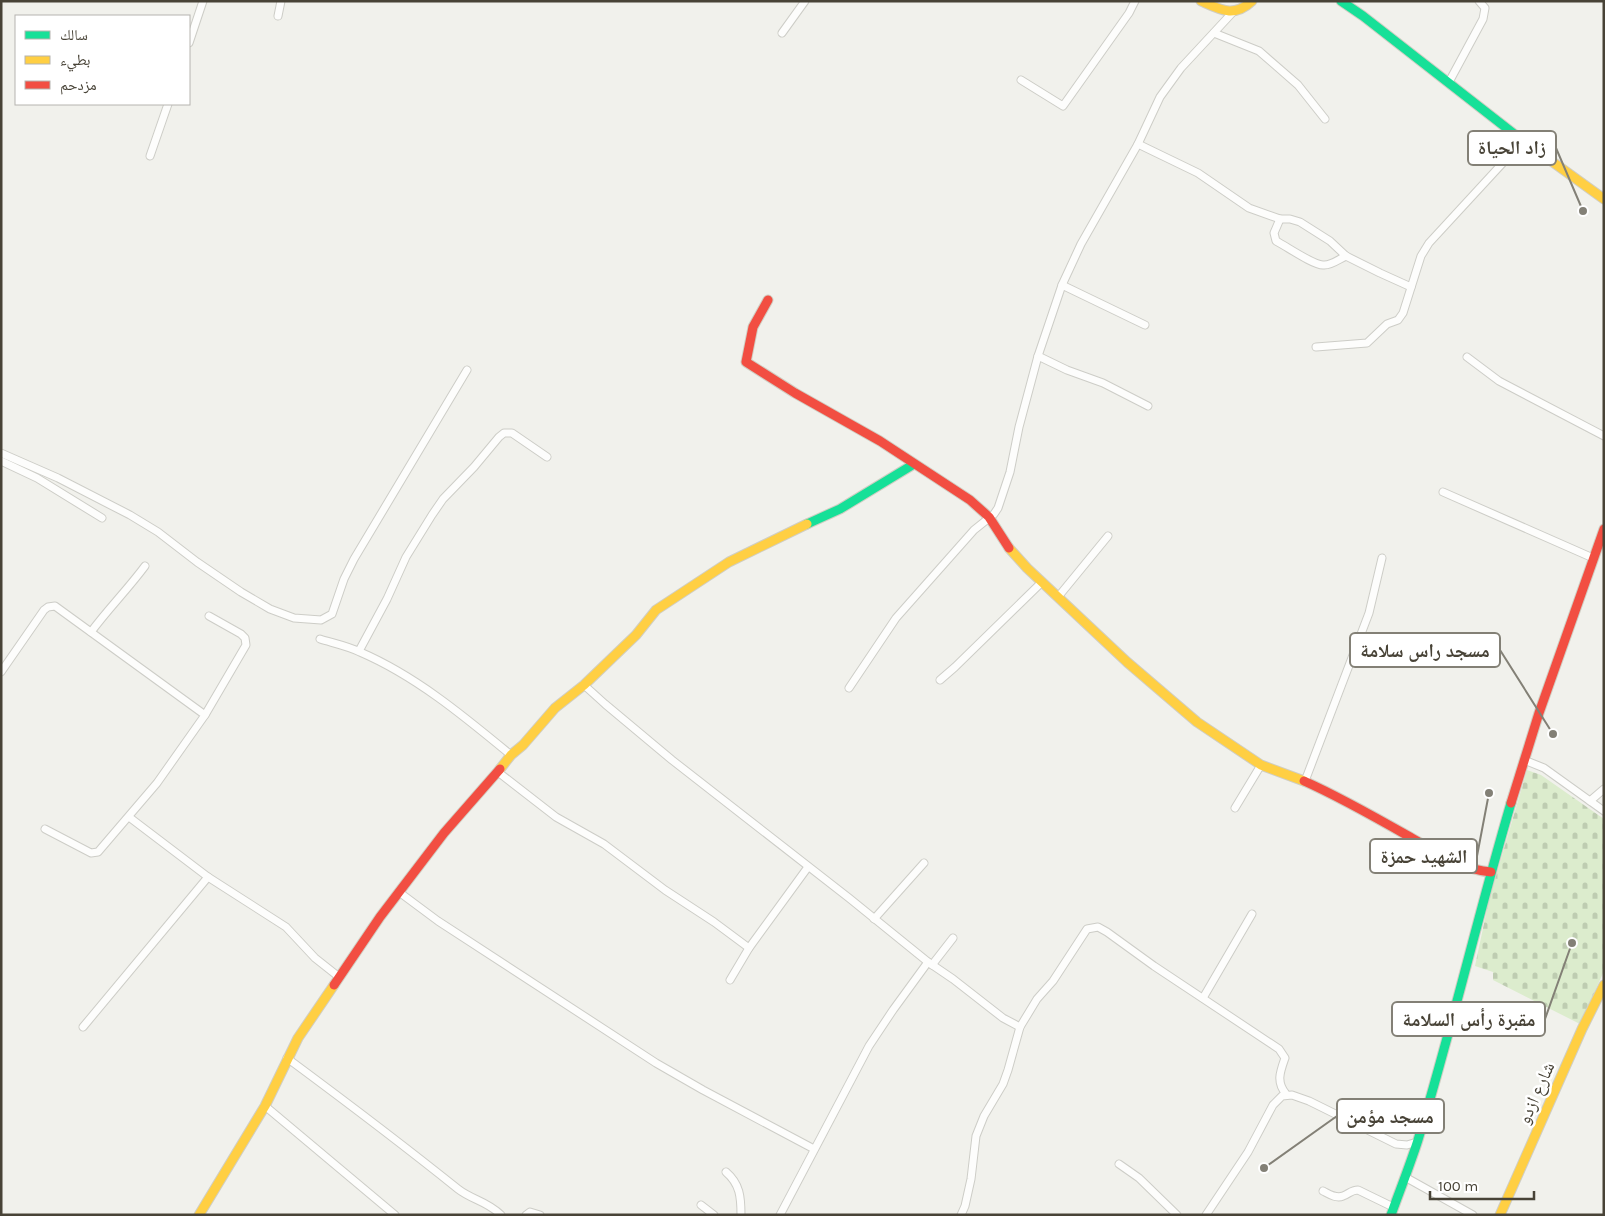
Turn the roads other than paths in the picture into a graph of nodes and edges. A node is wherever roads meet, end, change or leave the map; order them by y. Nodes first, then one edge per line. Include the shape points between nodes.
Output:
1 (203, 1) edge
2 (281, 1) edge
3 (805, 1) edge
4 (1135, 1) edge
5 (1201, 1) edge
6 (1252, 1) edge
7 (1341, 1) edge
8 (1480, 1) edge
9 (1233, 12) junction
10 (278, 16) dead end
11 (782, 33) dead end
12 (1214, 33) junction
13 (190, 40) edge
14 (1021, 80) dead end
15 (1448, 82) junction
16 (168, 105) edge
17 (1325, 119) dead end
18 (1523, 141) junction
19 (1138, 144) junction
20 (150, 156) dead end
21 (1604, 198) edge
22 (1280, 219) junction
23 (1346, 256) junction
24 (1062, 285) junction
25 (1411, 287) junction
26 (768, 300) dead end
27 (1145, 326) dead end
28 (1316, 347) dead end
29 (1038, 356) junction
30 (1468, 357) dead end
31 (467, 370) dead end
32 (1148, 406) dead end
33 (1604, 436) edge
34 (1, 453) edge
35 (547, 457) dead end
36 (1, 461) edge
37 (914, 464) junction
38 (1443, 492) dead end
39 (989, 517) junction
40 (102, 518) dead end
41 (1604, 528) edge
42 (1108, 536) dead end
43 (1382, 558) dead end
44 (1593, 558) junction
45 (145, 566) dead end
46 (1042, 582) junction
47 (1058, 597) junction
48 (209, 616) dead end
49 (91, 632) junction
50 (320, 639) dead end
51 (359, 651) junction
52 (1, 672) edge
53 (940, 680) dead end
54 (584, 684) junction
55 (849, 688) dead end
56 (205, 715) junction
57 (511, 756) junction
58 (1524, 760) junction
59 (1260, 765) junction
60 (498, 772) junction
61 (1305, 781) junction
62 (1604, 789) edge
63 (1590, 801) junction
64 (1235, 808) dead end
65 (1604, 811) edge
66 (129, 817) junction
67 (45, 828) dead end
68 (924, 864) dead end
69 (808, 867) junction
70 (1491, 872) junction
71 (208, 877) junction
72 (399, 892) junction
73 (1252, 914) dead end
74 (874, 919) junction
75 (953, 938) dead end
76 (749, 948) junction
77 (930, 964) junction
78 (339, 977) junction
79 (730, 980) dead end
80 (1604, 985) edge
81 (1203, 998) junction
82 (83, 1027) dead end
83 (1020, 1027) junction
84 (287, 1058) junction
85 (1286, 1094) junction
86 (265, 1106) junction
87 (1417, 1142) junction
88 (814, 1149) junction
89 (1119, 1164) dead end
90 (726, 1172) dead end
91 (1405, 1177) junction
92 (1323, 1192) dead end
93 (701, 1205) dead end
94 (1392, 1211) edge
95 (199, 1215) edge
96 (395, 1215) edge
97 (501, 1215) edge
98 (526, 1215) edge
99 (540, 1215) edge
100 (714, 1215) edge
101 (741, 1215) edge
102 (780, 1215) edge
103 (961, 1215) edge
104 (1177, 1215) edge
105 (1206, 1215) edge
106 (1473, 1215) edge
107 (1500, 1215) edge

1 - 13 street
2 - 10 street
3 - 11 street
4 - 14 street via 1063,106
5 - 9 street
6 - 9 street via 1242,11
7 - 15 street
8 - 15 street via 1484,8 1483,19
9 - 12 street
12 - 17 street via 1259,51 1298,85
12 - 19 street via 1180,68 1160,97
15 - 18 street
16 - 20 street
18 - 21 street
18 - 25 street via 1429,244 1421,256
19 - 22 street via 1198,172 1250,208
19 - 24 street via 1081,244
22 - 23 street via 1290,219 1312,228
22 - 23 street via 1274,233 1276,241 1322,266
23 - 25 street
24 - 27 street
24 - 29 street
25 - 28 street via 1398,320 1387,324 1371,340
26 - 37 street via 754,327 746,362
29 - 32 street
29 - 39 street via 1010,472 998,508
30 - 33 street via 1499,381
31 - 34 street via 351,564 332,614 321,620 294,618 270,609 130,515
35 - 51 street via 512,434 499,437 432,514 406,557
36 - 40 street via 37,478
37 - 39 street via 970,500
37 - 54 street via 840,509 729,562 677,595 656,610 636,635
38 - 44 street
39 - 46 street via 1013,553
39 - 55 street via 947,558 896,618
41 - 44 street
42 - 47 street
43 - 61 street via 1369,613
44 - 58 street
45 - 49 street
46 - 47 street
46 - 53 street
47 - 59 street via 1197,722
48 - 56 street via 241,634 246,645
49 - 52 street via 58,607 48,607
49 - 56 street
50 - 51 street
51 - 57 street via 424,688
54 - 57 street via 555,708
54 - 69 street via 672,760
56 - 66 street
57 - 60 street
58 - 63 street via 1544,768
58 - 70 street
59 - 61 street
59 - 64 street
60 - 72 street via 444,833
60 - 76 street via 556,816 604,844
61 - 70 street via 1452,860 1476,871
62 - 63 street
63 - 65 street
66 - 67 street via 95,854
66 - 71 street
68 - 74 street
69 - 74 street
69 - 76 street
70 - 87 street
71 - 78 street via 286,927 315,958
71 - 82 street
72 - 78 street
72 - 88 street via 656,1063
73 - 81 street
74 - 77 street
75 - 77 street
76 - 79 street
77 - 83 street
77 - 88 street via 892,1010 869,1046
78 - 84 street
80 - 107 street, شارع ازدو
81 - 83 street via 1107,932 1091,927 1087,928
81 - 85 street via 1283,1053 1285,1058 1279,1076
83 - 103 street via 1005,1077 976,1136 971,1179
84 - 86 street
84 - 97 street via 462,1192 493,1207
85 - 87 street via 1310,1101 1396,1144
85 - 105 street via 1273,1105 1248,1152
86 - 95 street
86 - 96 street
87 - 91 street
88 - 102 street
89 - 104 street via 1140,1178
90 - 101 street via 740,1192
91 - 94 street
91 - 106 street
92 - 94 street via 1342,1197 1358,1190
93 - 100 street
98 - 99 street via 530,1212

